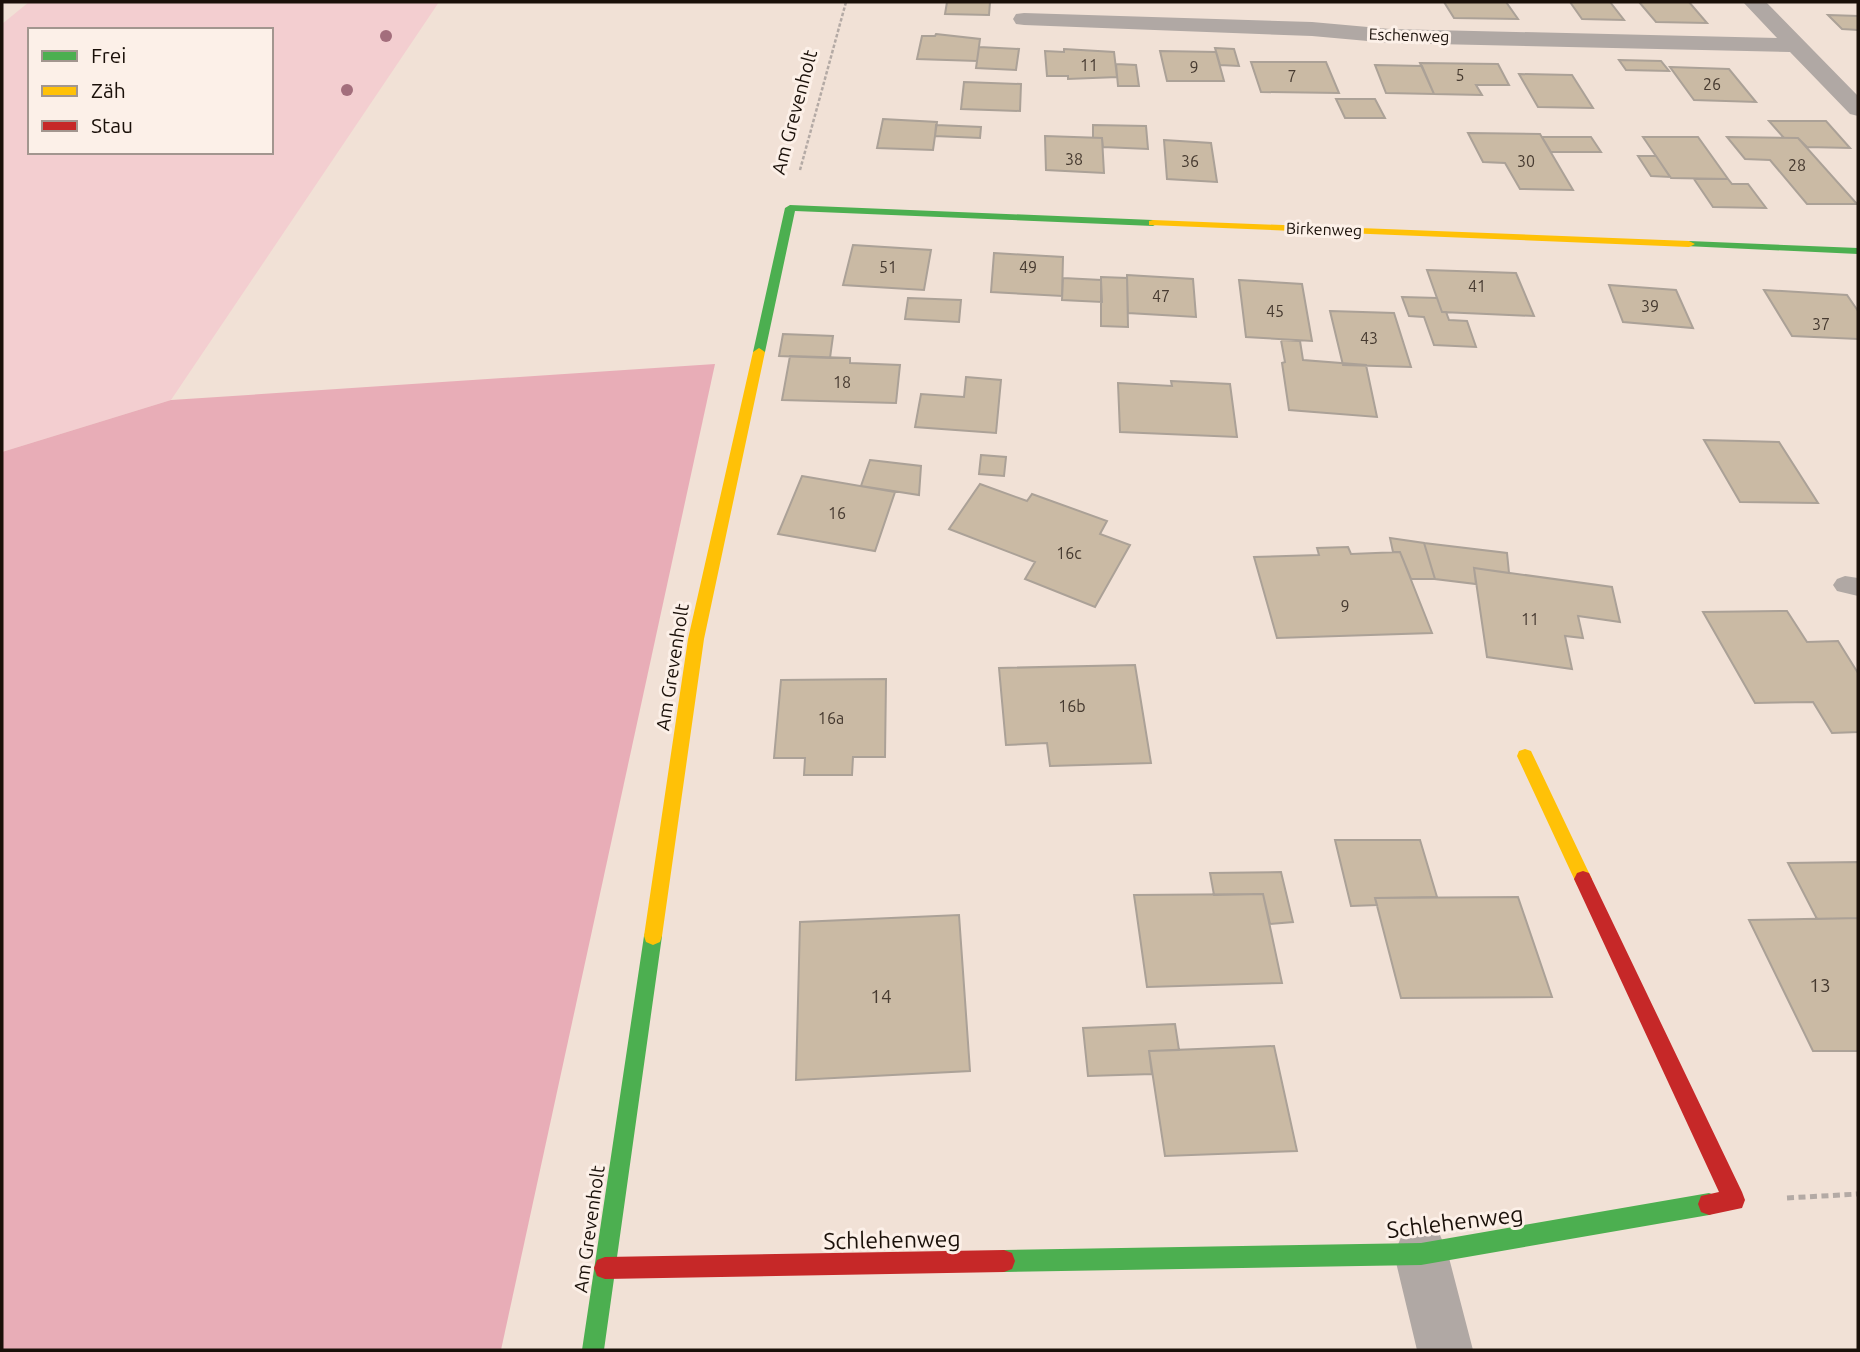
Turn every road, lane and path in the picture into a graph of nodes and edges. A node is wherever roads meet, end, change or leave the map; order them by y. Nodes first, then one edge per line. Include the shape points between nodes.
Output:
1 (846, 2) edge
2 (1754, 2) edge
3 (1024, 19) dead end
4 (1795, 45) junction
5 (1858, 109) edge
6 (789, 208) junction
7 (1858, 251) edge
8 (1525, 756) dead end
9 (1858, 1194) edge
10 (1734, 1200) junction
11 (1421, 1254) junction
12 (604, 1268) junction
13 (593, 1350) edge
14 (1445, 1350) edge

1 - 6 path, Am Grevenholt
2 - 4 street
3 - 4 street, Eschenweg via 1308,20 1390,36
4 - 5 street
6 - 7 street, Birkenweg
6 - 12 street, Am Grevenholt via 696,639
8 - 10 street
9 - 10 path
10 - 11 street, Schlehenweg
11 - 12 street, Schlehenweg
11 - 14 street
12 - 13 street, Am Grevenholt

